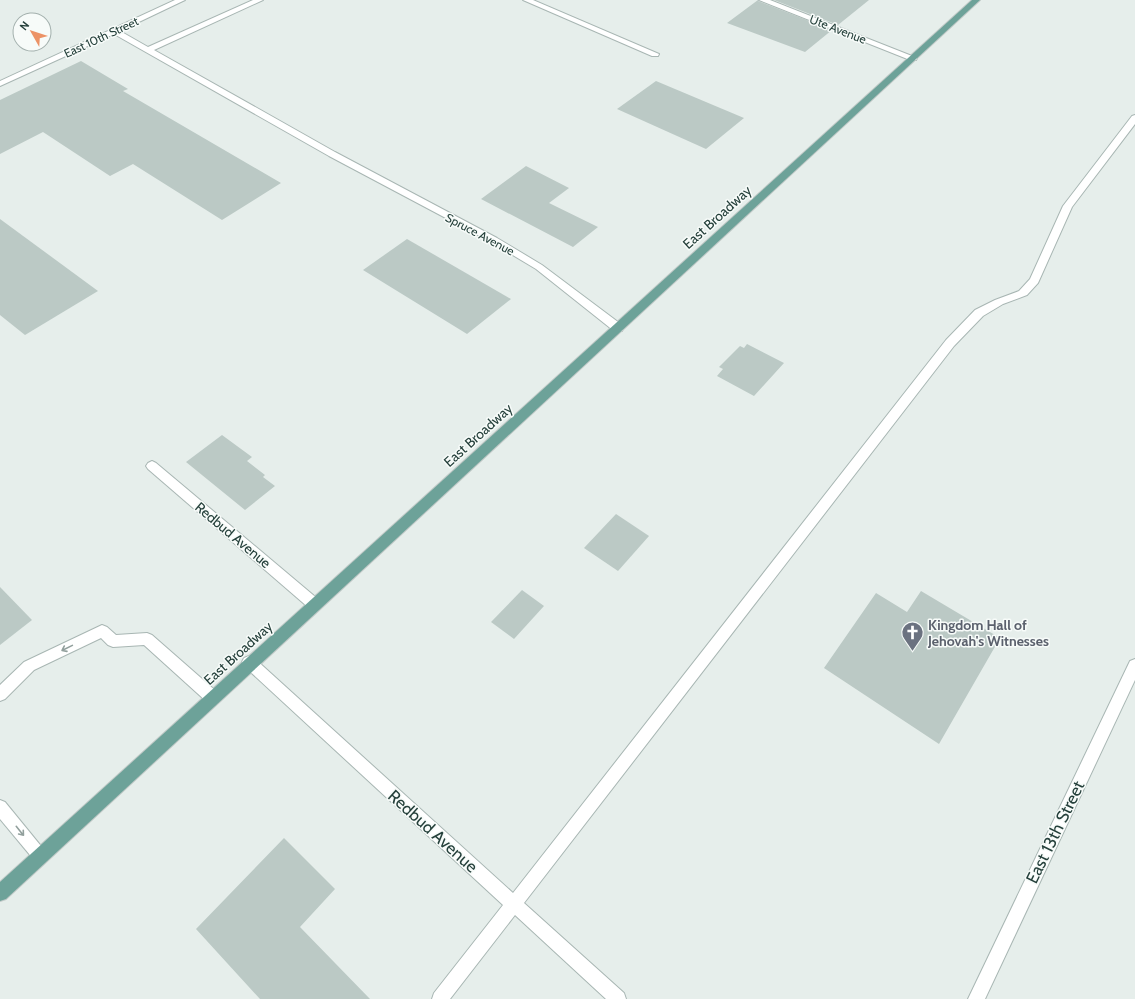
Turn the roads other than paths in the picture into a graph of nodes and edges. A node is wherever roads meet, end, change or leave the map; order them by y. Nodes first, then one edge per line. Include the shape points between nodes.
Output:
1 (181, 0) edge
2 (259, 0) edge
3 (527, 0) edge
4 (763, 0) edge
5 (976, 0) edge
6 (114, 31) junction
7 (148, 50) junction
8 (655, 54) dead end
9 (913, 58) junction
10 (0, 84) edge
11 (1135, 118) edge
12 (618, 328) junction
13 (152, 466) dead end
14 (314, 604) junction
15 (249, 662) junction
16 (1135, 665) edge
17 (0, 694) edge
18 (212, 697) junction
19 (0, 806) edge
20 (40, 856) junction
21 (0, 893) edge
22 (514, 904) junction
23 (440, 999) edge
24 (618, 999) edge
25 (976, 999) edge

1 - 6 street, East 10th Street
2 - 7 street
3 - 8 street
4 - 9 street, Ute Avenue
5 - 9 main road, East Broadway
6 - 7 street, Spruce Avenue
6 - 10 street, East 10th Street
7 - 12 street, Spruce Avenue via 332,154 494,240 539,267
9 - 12 main road, East Broadway
11 - 22 street via 1068,206 1034,281 1023,292 979,313 950,343
12 - 14 main road, East Broadway
13 - 14 street, Redbud Avenue
14 - 15 main road, East Broadway
15 - 18 main road, East Broadway
15 - 22 street, Redbud Avenue
16 - 25 street, East 13th Street
18 -> 17 street via 147,639 113,641 102,631 29,666
18 - 20 main road, East Broadway
19 -> 20 street
20 - 21 main road, East Broadway
22 - 23 street
22 - 24 street, Redbud Avenue

